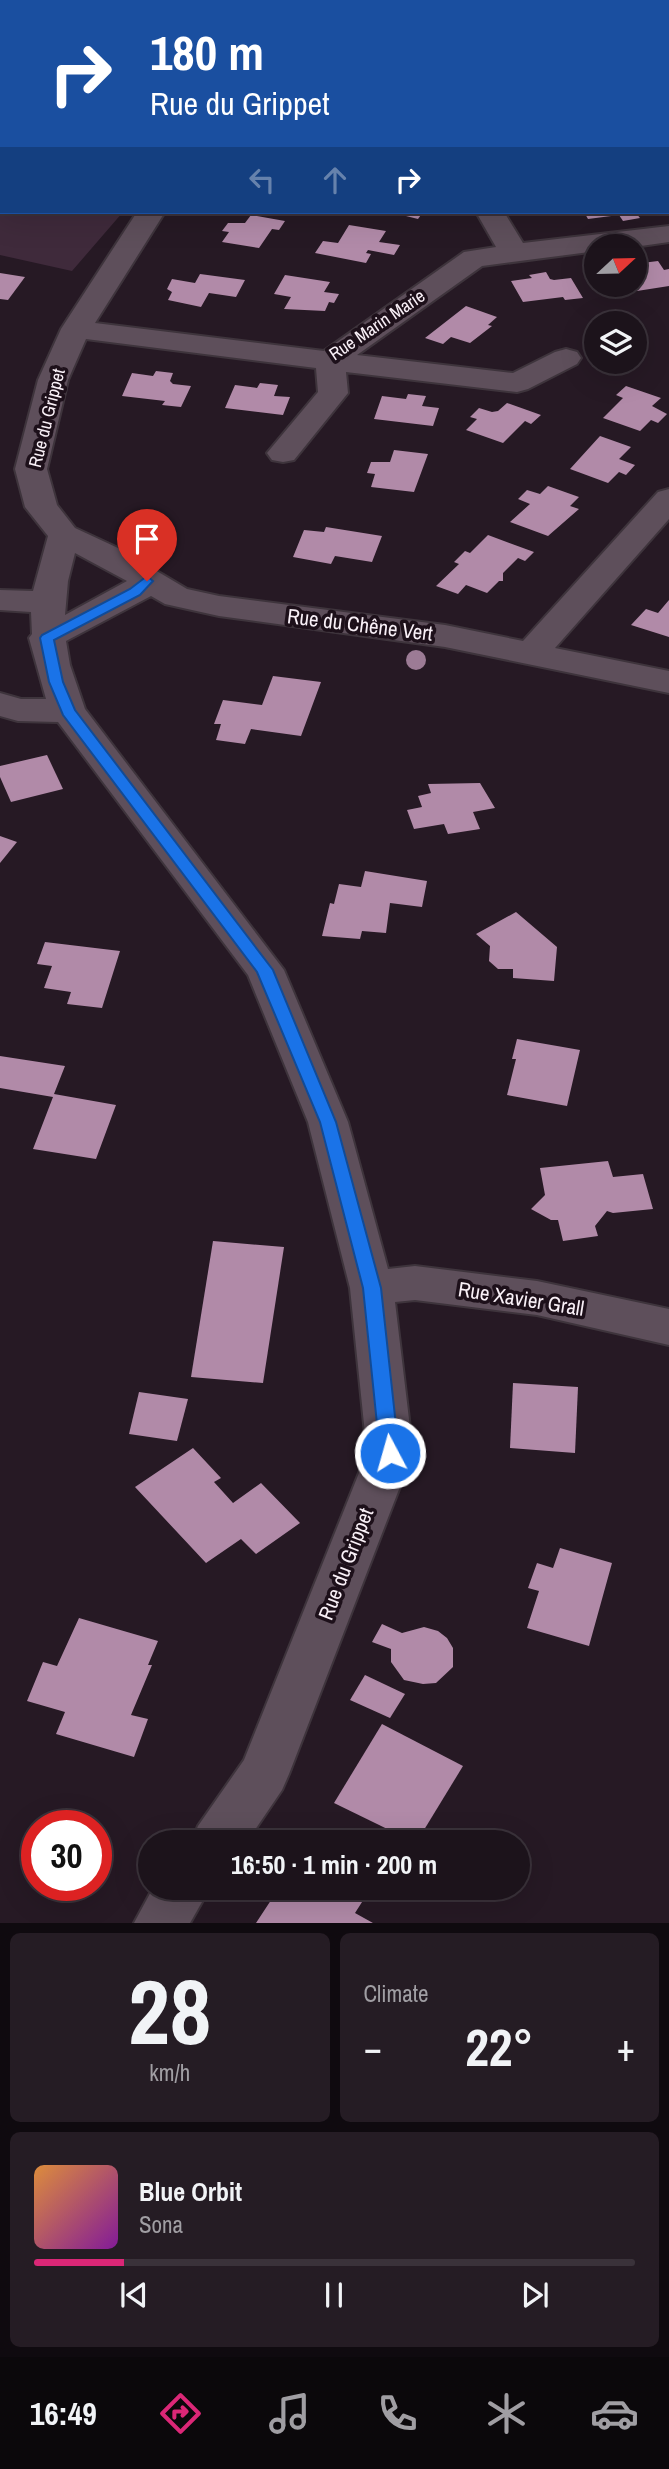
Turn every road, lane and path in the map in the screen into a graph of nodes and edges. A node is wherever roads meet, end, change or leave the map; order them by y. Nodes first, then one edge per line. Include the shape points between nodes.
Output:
1 (150, 214) edge
2 (491, 214) edge
3 (669, 234) edge
4 (514, 253) junction
5 (76, 329) junction
6 (566, 358) dead end
7 (330, 361) junction
8 (284, 453) dead end
9 (669, 499) edge
10 (64, 535) junction
11 (147, 581) junction
12 (0, 600) edge
13 (46, 620) junction
14 (532, 652) junction
15 (669, 682) edge
16 (0, 704) edge
17 (68, 711) junction
18 (372, 1288) junction
19 (669, 1327) edge
20 (225, 1830) edge
21 (176, 1900) edge
22 (160, 1923) edge

1 - 5 street, Rue du Grippet
2 - 4 street
3 - 4 street, Rue Marin Marie
4 - 7 street, Rue Marin Marie via 474,258
5 - 7 street, Rue Marin Marie
5 - 10 street, Rue du Grippet via 53,380 31,469 41,506
6 - 7 street via 517,383
7 - 8 street via 333,393
9 - 14 street
10 - 11 street, Rue du Chêne Vert
10 - 13 street, Rue du Grippet via 52,569
11 - 13 street via 135,592
11 - 14 street, Rue du Chêne Vert via 177,597 219,606
12 - 13 street
13 - 17 street, Rue du Grippet via 56,682
14 - 15 street, Rue du Chêne Vert
16 - 17 street via 18,710
17 - 18 street, Rue du Grippet via 265,970 328,1122
18 - 19 street, Rue Xavier Grall via 415,1283 537,1298
18 - 20 street, Rue du Grippet via 390,1453 264,1774
21 - 22 street

